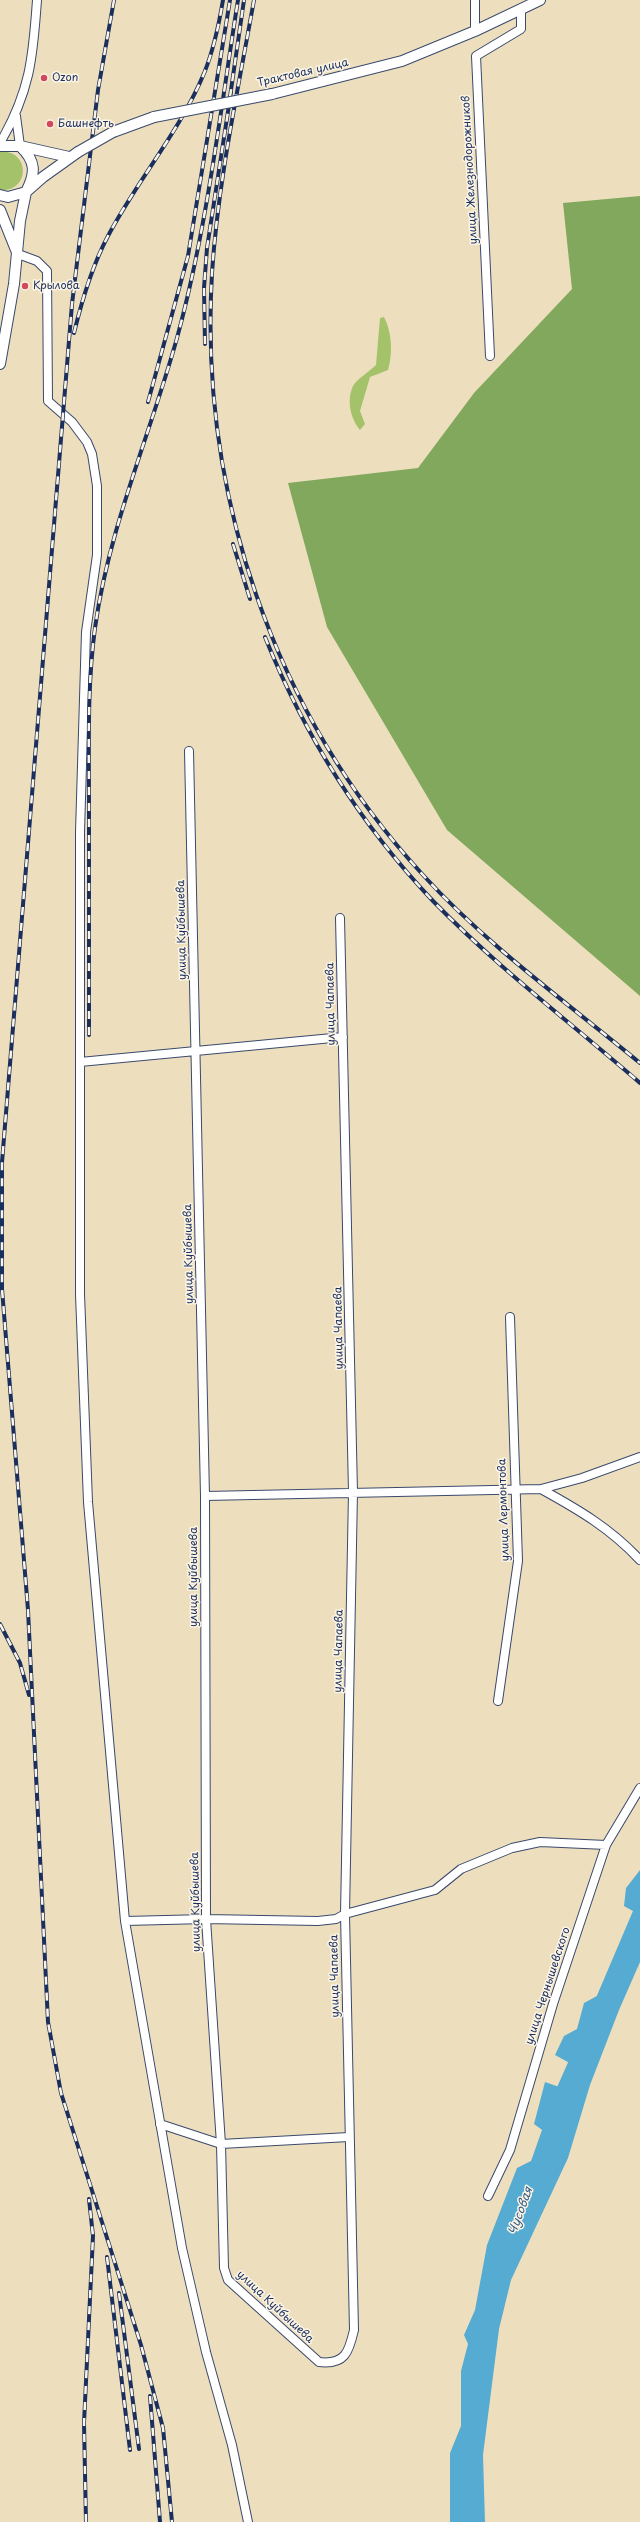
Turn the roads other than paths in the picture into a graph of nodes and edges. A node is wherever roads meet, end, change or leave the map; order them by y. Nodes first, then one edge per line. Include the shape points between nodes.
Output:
1 (37, 0) edge
2 (475, 0) edge
3 (540, 0) edge
4 (521, 9) junction
5 (475, 31) junction
6 (16, 116) junction
7 (0, 143) edge
8 (0, 146) edge
9 (20, 146) junction
10 (69, 157) junction
11 (26, 192) junction
12 (0, 195) edge
13 (0, 210) edge
14 (18, 254) junction
15 (490, 356) dead end
16 (0, 364) edge
17 (189, 751) dead end
18 (340, 918) dead end
19 (343, 1037) junction
20 (196, 1050) junction
21 (80, 1062) junction
22 (510, 1317) dead end
23 (640, 1458) edge
24 (541, 1489) junction
25 (514, 1491) junction
26 (353, 1492) junction
27 (204, 1496) junction
28 (640, 1560) edge
29 (498, 1701) dead end
30 (640, 1788) edge
31 (606, 1845) junction
32 (345, 1914) junction
33 (206, 1919) junction
34 (125, 1921) junction
35 (160, 2124) junction
36 (349, 2137) junction
37 (221, 2144) junction
38 (488, 2196) dead end
39 (319, 2362) joint
40 (248, 2522) edge

1 - 6 street via 29,80
2 - 5 street
3 - 4 street, Трактовая улица
4 - 5 street, Трактовая улица
4 - 15 street, улица Железнодорожников via 521,29 476,56
5 - 10 street, Трактовая улица, bridge via 402,62 272,94 154,117 113,132
6 - 7 street
6 - 9 street
8 - 9 street
9 - 10 street
9 - 11 street via 29,154 33,165 34,178
10 - 11 street, Трактовая улица
11 - 12 street via 8,197
11 - 14 street via 20,221
13 - 14 street
14 - 16 street
14 - 21 street via 37,261 47,271 48,402 72,422 87,442 92,454 97,486 97,555 86,632 80,832
17 - 20 street, улица Куйбышева
18 - 19 street, улица Чапаева
19 - 20 street
19 - 26 street, улица Чапаева
20 - 21 street
20 - 27 street, улица Куйбышева
21 - 34 street via 80,1294 88,1502
22 - 25 street, улица Лермонтова
23 - 24 street
24 - 25 street
24 - 28 street via 583,1512 619,1537
25 - 26 street
25 - 29 street, улица Лермонтова via 518,1561
26 - 27 street
26 - 32 street, улица Чапаева
27 - 33 street, улица Куйбышева
30 - 31 street, улица Чернышевского
31 - 32 street via 540,1842 512,1848 461,1869 435,1890
31 - 38 street, улица Чернышевского via 553,2004 510,2150
32 - 33 street via 336,1919 318,1921
32 - 36 street, улица Чапаева
33 - 34 street
33 - 37 street, улица Куйбышева
34 - 35 street
35 - 37 street
35 - 40 street via 182,2248 206,2352 232,2445
36 - 37 street
36 - 39 street, улица Чапаева via 354,2330 350,2347 340,2360 330,2364
37 - 39 street, улица Куйбышева via 224,2268 228,2280

